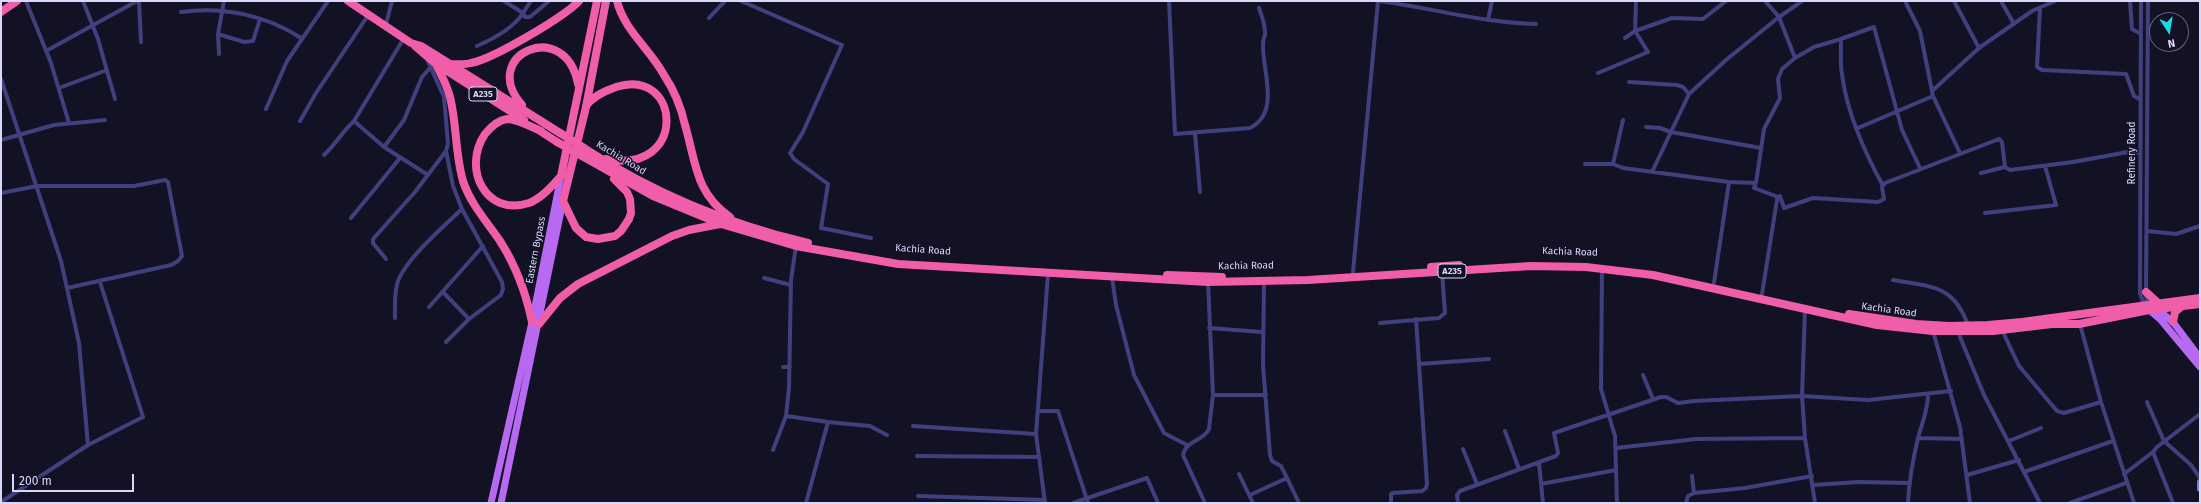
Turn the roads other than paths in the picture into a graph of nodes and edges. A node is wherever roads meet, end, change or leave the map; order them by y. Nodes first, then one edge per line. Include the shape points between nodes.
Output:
1 (26, 1) edge
2 (83, 1) edge
3 (138, 1) edge
4 (224, 1) edge
5 (328, 1) edge
6 (348, 1) edge
7 (392, 1) edge
8 (504, 1) edge
9 (531, 1) edge
10 (549, 1) edge
11 (579, 1) edge
12 (597, 1) edge
13 (606, 1) edge
14 (617, 1) edge
15 (725, 1) edge
16 (741, 1) edge
17 (1169, 1) edge
18 (1378, 1) edge
19 (1492, 1) edge
20 (1636, 1) edge
21 (1726, 1) edge
22 (1765, 1) edge
23 (1802, 1) edge
24 (1905, 1) edge
25 (1954, 1) edge
26 (2001, 1) edge
27 (2055, 1) edge
28 (2130, 1) edge
29 (2141, 1) edge
30 (2148, 1) edge
31 (15, 2) edge
32 (2049, 2) edge
33 (1259, 8) dead end
34 (2040, 8) junction
35 (222, 10) junction
36 (1, 12) edge
37 (181, 12) dead end
38 (369, 14) junction
39 (523, 14) junction
40 (1779, 17) junction
41 (709, 18) dead end
42 (260, 19) junction
43 (1488, 20) junction
44 (386, 24) junction
45 (1536, 24) dead end
46 (2014, 24) junction
47 (93, 26) junction
48 (1634, 31) junction
49 (218, 34) junction
50 (2141, 34) junction
51 (404, 37) junction
52 (301, 38) junction
53 (1625, 38) dead end
54 (1841, 39) junction
55 (141, 42) dead end
56 (411, 43) junction
57 (476, 46) dead end
58 (1979, 48) junction
59 (46, 51) junction
60 (219, 54) dead end
61 (1795, 58) junction
62 (450, 64) junction
63 (433, 66) junction
64 (107, 70) junction
65 (1598, 73) dead end
66 (1, 79) edge
67 (1629, 82) dead end
68 (578, 86) junction
69 (59, 88) junction
70 (1932, 91) junction
71 (1689, 94) junction
72 (1933, 96) junction
73 (115, 99) dead end
74 (2141, 100) junction
75 (586, 107) junction
76 (266, 109) dead end
77 (527, 112) junction
78 (1896, 112) junction
79 (105, 120) dead end
80 (1623, 120) dead end
81 (300, 121) dead end
82 (354, 121) junction
83 (2140, 121) junction
84 (2147, 121) junction
85 (69, 123) junction
86 (1646, 127) dead end
87 (1858, 128) junction
88 (541, 131) junction
89 (1671, 132) junction
90 (1195, 133) junction
91 (20, 134) junction
92 (1, 140) edge
93 (384, 147) junction
94 (1761, 148) junction
95 (446, 151) junction
96 (1960, 153) junction
97 (2140, 153) junction
98 (324, 155) dead end
99 (400, 158) junction
100 (600, 158) junction
101 (1585, 164) dead end
102 (1613, 164) junction
103 (2045, 166) junction
104 (2005, 167) junction
105 (1920, 168) junction
106 (606, 172) junction
107 (1652, 172) junction
108 (1981, 173) dead end
109 (428, 175) junction
110 (561, 176) junction
111 (1728, 182) junction
112 (1756, 183) junction
113 (1882, 184) junction
114 (37, 186) junction
115 (1200, 192) dead end
116 (1, 193) edge
117 (1778, 197) junction
118 (563, 201) junction
119 (462, 209) junction
120 (1985, 213) dead end
121 (351, 218) dead end
122 (721, 224) junction
123 (741, 226) junction
124 (2200, 226) edge
125 (2147, 231) junction
126 (871, 238) dead end
127 (483, 246) junction
128 (796, 246) junction
129 (386, 259) dead end
130 (1602, 268) junction
131 (1018, 269) junction
132 (1353, 272) junction
133 (1442, 272) junction
134 (1048, 274) junction
135 (1112, 277) junction
136 (764, 278) dead end
137 (1893, 280) dead end
138 (100, 282) junction
139 (1208, 282) junction
140 (1264, 282) junction
141 (1714, 283) junction
142 (791, 285) junction
143 (67, 288) junction
144 (1732, 290) junction
145 (443, 292) junction
146 (1762, 294) junction
147 (2200, 298) edge
148 (2144, 300) junction
149 (2200, 304) edge
150 (2170, 305) junction
151 (2159, 306) junction
152 (429, 307) dead end
153 (2181, 307) junction
154 (1806, 309) junction
155 (395, 318) dead end
156 (469, 319) junction
157 (1416, 319) junction
158 (2173, 322) junction
159 (536, 323) junction
160 (1380, 324) dead end
161 (2080, 324) junction
162 (1968, 326) junction
163 (1209, 328) junction
164 (2002, 330) junction
165 (1933, 331) junction
166 (1262, 332) junction
167 (1958, 332) junction
168 (446, 342) dead end
169 (2200, 358) edge
170 (1489, 359) dead end
171 (1419, 364) junction
172 (783, 367) dead end
173 (790, 367) junction
174 (2200, 367) edge
175 (1643, 375) dead end
176 (1951, 391) junction
177 (1213, 395) junction
178 (1266, 395) junction
179 (1928, 395) junction
180 (1802, 396) junction
181 (1653, 399) junction
182 (2101, 402) junction
183 (2147, 402) dead end
184 (1039, 411) junction
185 (1608, 414) junction
186 (2200, 414) edge
187 (786, 416) junction
188 (828, 422) junction
189 (913, 426) dead end
190 (2041, 428) dead end
191 (1505, 431) dead end
192 (1036, 434) junction
193 (886, 435) dead end
194 (1805, 438) junction
195 (1918, 438) junction
196 (1962, 439) junction
197 (2009, 441) junction
198 (2164, 441) junction
199 (2113, 442) junction
200 (88, 445) junction
201 (1187, 445) junction
202 (1616, 448) junction
203 (1463, 449) dead end
204 (773, 450) dead end
205 (2153, 452) junction
206 (917, 456) dead end
207 (1039, 457) junction
208 (2019, 460) junction
209 (1538, 463) junction
210 (1519, 469) junction
211 (1616, 470) junction
212 (2024, 472) junction
213 (1239, 474) dead end
214 (2124, 474) junction
215 (1967, 475) junction
216 (1692, 476) dead end
217 (1812, 476) junction
218 (1287, 478) junction
219 (2200, 478) edge
220 (2200, 482) edge
221 (1909, 483) junction
222 (2126, 483) junction
223 (1477, 484) junction
224 (1541, 484) junction
225 (1813, 485) junction
226 (2200, 489) edge
227 (1694, 494) junction
228 (1250, 495) junction
229 (918, 496) dead end
230 (1087, 501) edge
231 (1, 502) edge
232 (1045, 502) edge
233 (2038, 502) edge
234 (491, 503) edge
235 (501, 503) edge
236 (806, 503) edge
237 (1072, 503) edge
238 (1158, 503) edge
239 (1205, 503) edge
240 (1253, 503) edge
241 (1299, 503) edge
242 (1391, 503) edge
243 (1458, 503) edge
244 (1543, 503) edge
245 (1617, 503) edge
246 (1686, 503) edge
247 (1815, 503) edge
248 (1908, 503) edge
249 (1970, 503) edge
250 (2070, 503) edge
251 (2134, 503) edge
252 (2173, 503) edge

1 - 59 street
2 - 47 street
3 - 47 street
3 - 55 street
4 - 35 street
5 - 52 street
6 - 38 highway, Kachia Road / A235
7 - 44 street
8 - 39 street
9 - 39 street
10 - 39 street via 530,17
11 - 62 highway via 558,19 492,55 471,64
12 - 68 highway, Eastern Bypass
13 - 75 highway, Eastern Bypass
14 - 123 highway via 625,21 656,61 671,87 679,105 704,192 722,212
15 - 41 street
16 - 126 street via 842,45 803,132 790,153 794,159 828,184 821,228
17 - 90 street via 1175,134
18 - 43 street
18 - 132 street
19 - 43 street
20 - 48 street
21 - 48 street via 1703,19 1672,18
22 - 40 street
23 - 40 street
24 - 70 street via 1920,31
25 - 58 street
26 - 46 street
27 - 32 street
28 - 50 street via 2132,29
29 - 50 street, Refinery Road
30 - 84 street, Refinery Road
31 - 36 highway
32 - 34 street
33 - 90 street via 1264,21 1265,35 1262,44 1269,94 1263,117 1250,128
34 - 46 street
34 - 74 street via 2037,67 2042,70 2126,74 2134,96
35 - 37 street
35 - 42 street
35 - 49 street
38 - 44 highway, Kachia Road / A235
38 - 81 street
39 - 57 street via 510,27
40 - 61 street
40 - 71 street
42 - 49 street via 253,41 244,42
42 - 52 street via 280,26
43 - 45 street
44 - 51 highway, Kachia Road / A235
46 - 58 street
47 - 59 street
47 - 64 street
48 - 53 street
48 - 65 street via 1648,52
49 - 60 street
50 - 74 street, Refinery Road
51 - 56 highway, Kachia Road / A235
51 - 82 street
52 - 76 street via 287,61
54 - 61 street via 1818,45
54 - 78 street via 1868,28 1876,29
54 - 87 street via 1842,74 1850,109
56 - 62 highway, Kachia Road / A235 via 421,46
56 - 63 highway, A235
58 - 70 street
59 - 69 street
61 - 94 street via 1780,73 1780,98 1764,129
62 - 77 highway, Kachia Road / A235
63 - 88 highway, A235
63 - 93 street via 422,77 404,120
63 - 95 street via 444,97 448,144
63 - 159 highway via 450,99 464,182 471,199 501,242 515,268
64 - 69 street
64 - 73 street
66 - 91 street
67 - 71 street via 1677,85
68 - 77 highway via 576,73 560,53 545,47 526,50 514,62 510,78 515,97
68 - 110 highway, Eastern Bypass
69 - 85 street
70 - 72 street
71 - 89 street
72 - 78 street
72 - 96 street
74 - 83 street, Refinery Road
75 - 100 highway via 596,96 630,84 648,88 655,93 667,113 664,136 654,150 627,160
75 - 118 highway, Eastern Bypass
77 - 100 highway, Kachia Road / A235, bridge
78 - 87 street
78 - 105 street
79 - 85 street
80 - 102 street
82 - 93 street
82 - 98 street
83 - 84 street
83 - 97 street, Refinery Road
84 - 125 street, Refinery Road
85 - 91 street
86 - 89 street
87 - 113 street via 1866,154
88 - 106 highway, A235, bridge
88 - 110 highway via 507,119 493,126 478,146 475,165 478,182 496,200 522,204 538,198
89 - 94 street
89 - 107 street
90 - 115 street
91 - 92 street
91 - 114 street
93 - 99 street
94 - 112 street
95 - 109 street
95 - 119 street via 452,181
96 - 104 street via 1999,139 2002,142
96 - 105 street
97 - 103 street via 2128,152
97 - 148 street, Refinery Road
99 - 109 street
99 - 121 street
100 - 123 highway, Kachia Road / A235 via 658,191
101 - 102 street
102 - 107 street
103 - 104 street via 2010,170
103 - 120 street via 2056,205
104 - 108 street
105 - 113 street
106 - 118 highway via 626,192 631,206 629,219 615,236 598,239 586,237 572,223
106 - 122 highway, Kachia Road / A235 via 663,201
107 - 111 street
109 - 129 street via 373,239 373,243
110 - 159 main road, Eastern Bypass
111 - 112 street
111 - 141 street
112 - 117 street via 1754,188
113 - 117 street via 1885,196 1878,202 1813,198 1784,208 1780,196
114 - 116 street
114 - 138 street via 134,186 165,180 168,182 182,256 171,265
114 - 143 street
117 - 146 street
118 - 159 main road, Eastern Bypass
119 - 127 street
119 - 155 street via 421,249 400,278 397,285
122 - 123 highway, Kachia Road / A235
122 - 159 highway via 672,236 578,284
123 - 128 highway, Kachia Road / A235
123 - 131 highway, Kachia Road / A235 via 821,247 876,256
124 - 125 street via 2176,234
125 - 148 street, Refinery Road
127 - 145 street
127 - 156 street via 504,289 501,295
128 - 131 highway, Kachia Road / A235 via 898,264
128 - 142 street
130 - 133 highway, Kachia Road / A235 via 1549,266
130 - 144 highway, Kachia Road / A235
130 - 185 street via 1600,372 1601,389
131 - 132 highway, Kachia Road / A235 via 1218,277
131 - 134 highway, Kachia Road / A235
132 - 141 highway, Kachia Road / A235 via 1571,261 1634,266
133 - 140 highway, Kachia Road / A235
133 - 157 street via 1444,313 1439,318
134 - 135 highway, Kachia Road / A235
134 - 184 street
135 - 139 highway, Kachia Road / A235
135 - 201 street via 1116,305 1134,375 1164,433
136 - 142 street
137 - 162 street via 1939,288 1949,294 1963,310
138 - 143 street
138 - 200 street via 144,414 140,419
139 - 140 highway, Kachia Road / A235
139 - 163 street
140 - 166 street
141 - 144 highway, Kachia Road / A235
142 - 173 street
143 - 200 street via 79,343
144 - 146 highway, Kachia Road / A235
144 - 154 highway, Kachia Road / A235
145 - 152 street
145 - 156 street
146 - 162 highway, Kachia Road / A235 via 1883,320
147 - 150 highway, Kachia Road / A235
148 - 151 highway, Kachia Road / A235
148 - 151 highway
148 - 161 highway, Kachia Road / A235
148 - 162 highway, Kachia Road / A235 via 2134,306 2022,322
148 - 174 main road
149 - 153 highway, Kachia Road / A235
150 - 151 highway, Kachia Road / A235
150 - 153 highway, Kachia Road / A235
151 - 158 main road
153 - 158 highway via 2175,312
154 - 165 highway, Kachia Road / A235 via 1877,325
154 - 180 street
156 - 168 street
157 - 160 street
157 - 171 street
158 - 169 main road
159 - 234 main road, Eastern Bypass
159 - 235 main road, Eastern Bypass
161 - 164 highway, Kachia Road / A235 via 2052,324
161 - 182 street
163 - 166 street
163 - 177 street
164 - 167 highway, Kachia Road / A235
164 - 182 street via 2019,366 2057,411 2064,413
165 - 167 highway, Kachia Road / A235
165 - 176 street
166 - 178 street
167 - 197 street via 1984,395
170 - 171 street
171 - 242 street via 1427,484 1422,491 1391,494
172 - 173 street
173 - 187 street
175 - 181 street
176 - 179 street
176 - 196 street
177 - 178 street
177 - 201 street via 1208,431
178 - 218 street via 1271,459 1281,466
179 - 180 street via 1859,401
179 - 195 street
180 - 181 street via 1683,403 1666,397
180 - 194 street
181 - 185 street
182 - 199 street
183 - 198 street
184 - 192 street
184 - 230 street via 1058,411
185 - 202 street
185 - 209 street via 1554,433 1558,453
186 - 198 street
187 - 188 street
187 - 204 street
188 - 193 street via 870,426
188 - 236 street
189 - 192 street
190 - 197 street
191 - 210 street
192 - 207 street
194 - 202 street via 1696,439
194 - 217 street
195 - 196 street
195 - 221 street
196 - 215 street
197 - 208 street
198 - 205 street
198 - 219 street via 2191,465
199 - 212 street
199 - 214 street
200 - 231 street
201 - 239 street via 1183,455
202 - 211 street
203 - 223 street
205 - 214 street
205 - 252 street
206 - 207 street
207 - 232 street
208 - 212 street
208 - 215 street
209 - 210 street
209 - 224 street
210 - 223 street
211 - 224 street
211 - 245 street
212 - 233 street
213 - 228 street
214 - 222 street
215 - 249 street
216 - 227 street
217 - 225 street
217 - 227 street
218 - 228 street
218 - 241 street
220 - 226 street
221 - 225 street via 1859,482
221 - 248 street
222 - 250 street
222 - 251 street
223 - 243 street via 1460,491
224 - 244 street
225 - 247 street
227 - 246 street via 1688,496
228 - 240 street
229 - 232 street
230 - 237 street
230 - 238 street via 1147,478

